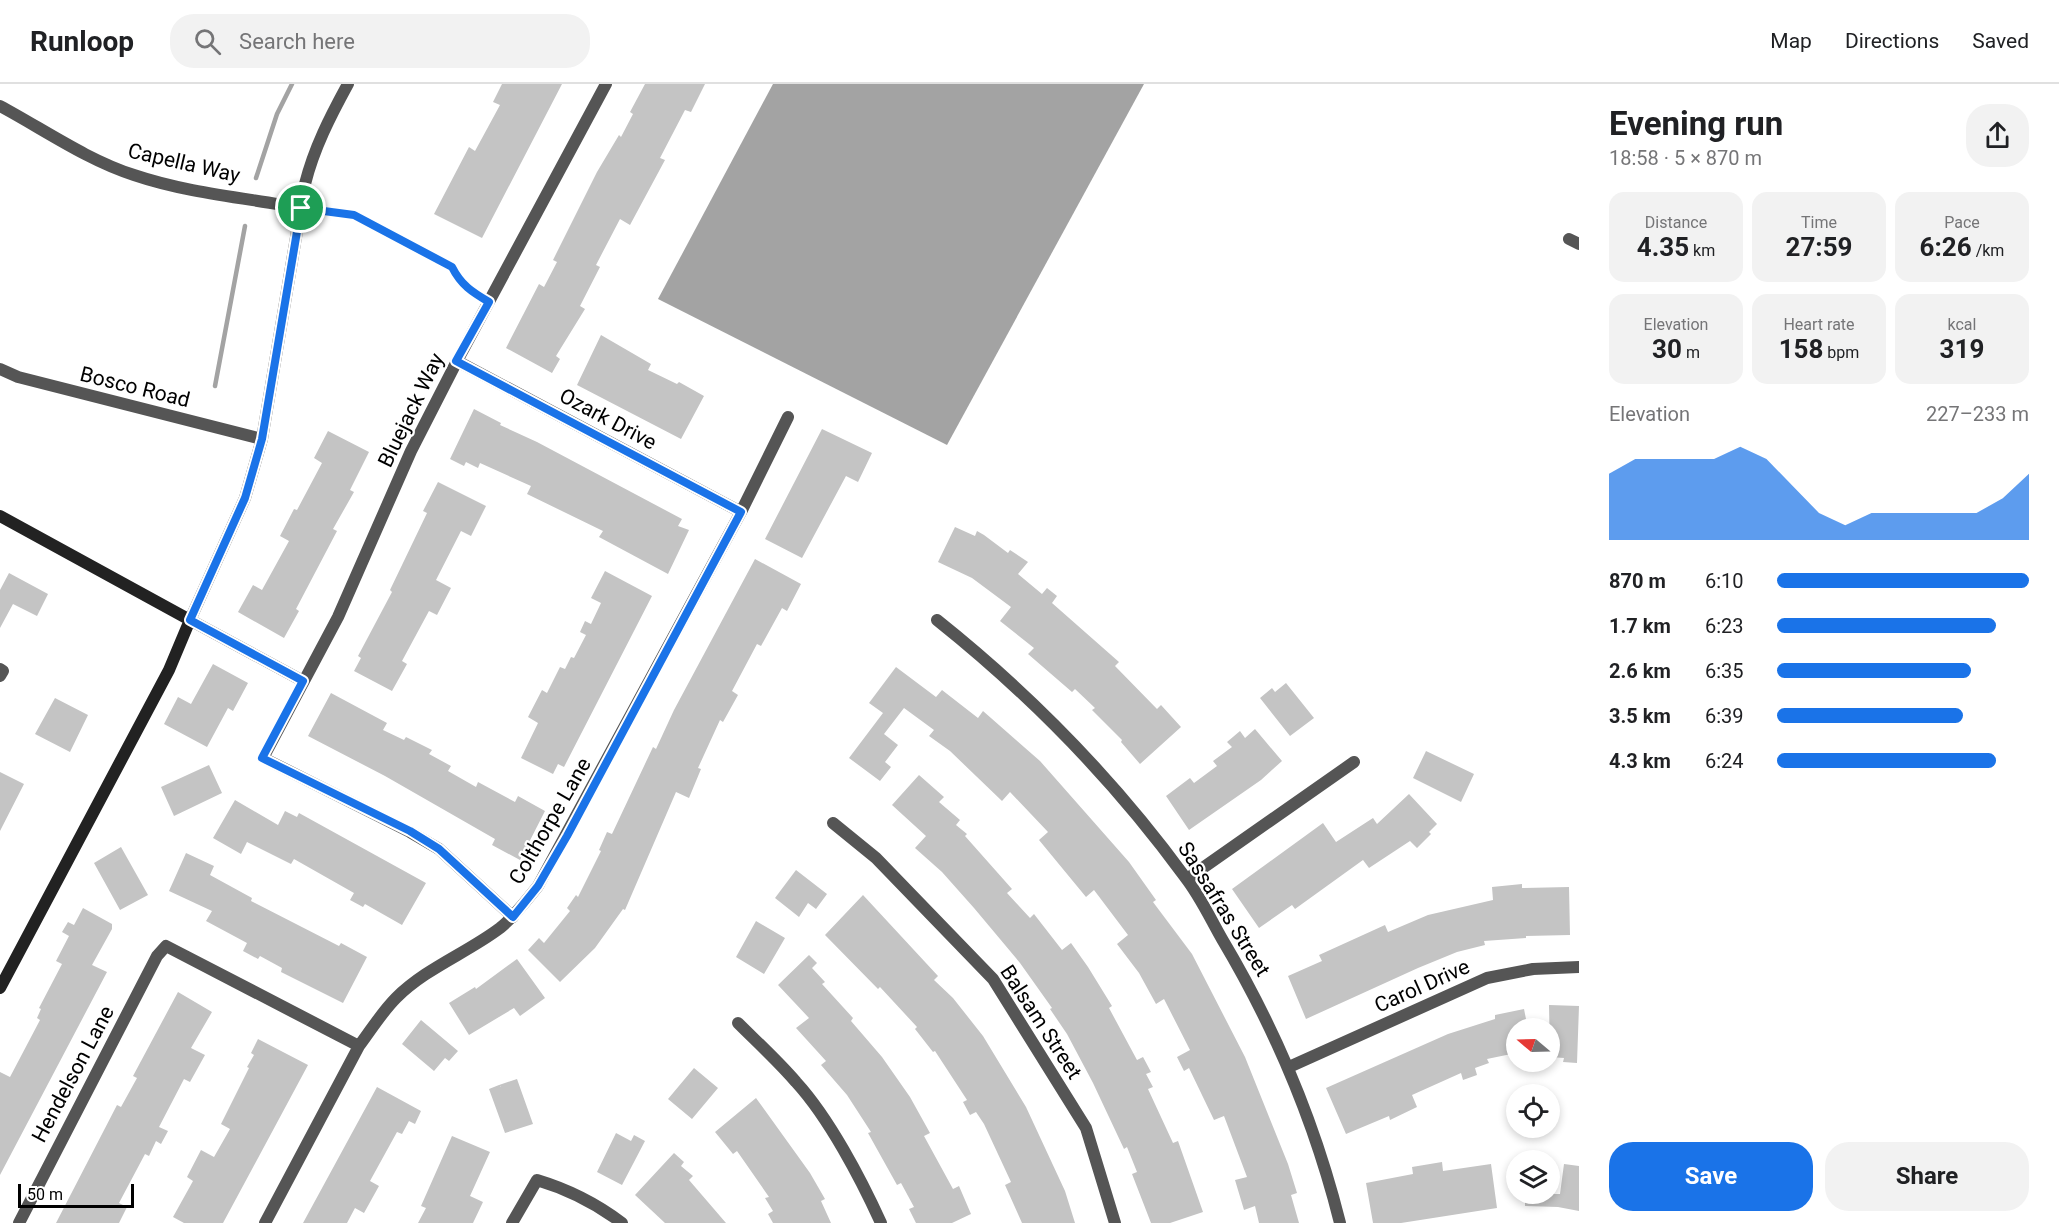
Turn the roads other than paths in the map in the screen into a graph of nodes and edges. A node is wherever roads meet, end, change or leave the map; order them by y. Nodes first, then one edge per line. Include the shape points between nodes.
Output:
1 (348, 84) edge
2 (606, 84) edge
3 (0, 106) edge
4 (301, 208) junction
5 (489, 302) junction
6 (456, 361) junction
7 (0, 369) edge
8 (788, 417) dead end
9 (262, 439) junction
10 (741, 512) junction
11 (0, 516) edge
12 (190, 620) junction
13 (937, 620) dead end
14 (0, 669) edge
15 (0, 676) edge
16 (303, 681) junction
17 (1354, 762) dead end
18 (833, 823) dead end
19 (1187, 879) junction
20 (513, 917) junction
21 (1579, 967) edge
22 (0, 988) edge
23 (738, 1023) dead end
24 (359, 1046) junction
25 (1289, 1067) junction
26 (19, 1223) edge
27 (265, 1223) edge
28 (512, 1223) edge
29 (622, 1223) edge
30 (881, 1223) edge
31 (1115, 1223) edge
32 (1340, 1223) edge

1 - 4 street via 311,160
2 - 5 street, Bluejack Way
3 - 4 street, Capella Way via 134,175
4 - 5 lane via 354,215 452,267 468,290
4 - 9 street
5 - 6 street, Bluejack Way
6 - 10 street, Ozark Drive
6 - 16 street, Bluejack Way via 411,451 338,617
7 - 9 street, Bosco Road via 18,377
8 - 10 street, Colthorpe Lane
9 - 12 street via 245,498
10 - 20 street, Colthorpe Lane via 567,836 538,886
11 - 12 street
12 - 16 street
12 - 22 street via 169,670
13 - 19 street, Sassafras Street via 981,655 1098,768
14 - 15 street
16 - 20 street, Bluejack Way via 262,758 439,849
17 - 19 street
18 - 31 street, Balsam Street via 876,858 993,980 1086,1128
19 - 25 street, Sassafras Street via 1250,986
20 - 24 street, Colthorpe Lane via 396,997
21 - 25 street, Carol Drive via 1533,969 1487,978
23 - 30 street via 798,1083 835,1137
24 - 26 street, Hendelson Lane via 166,946 157,956
24 - 27 street, Colthorpe Lane
25 - 32 street, Sassafras Street
28 - 29 street via 537,1180 574,1194

